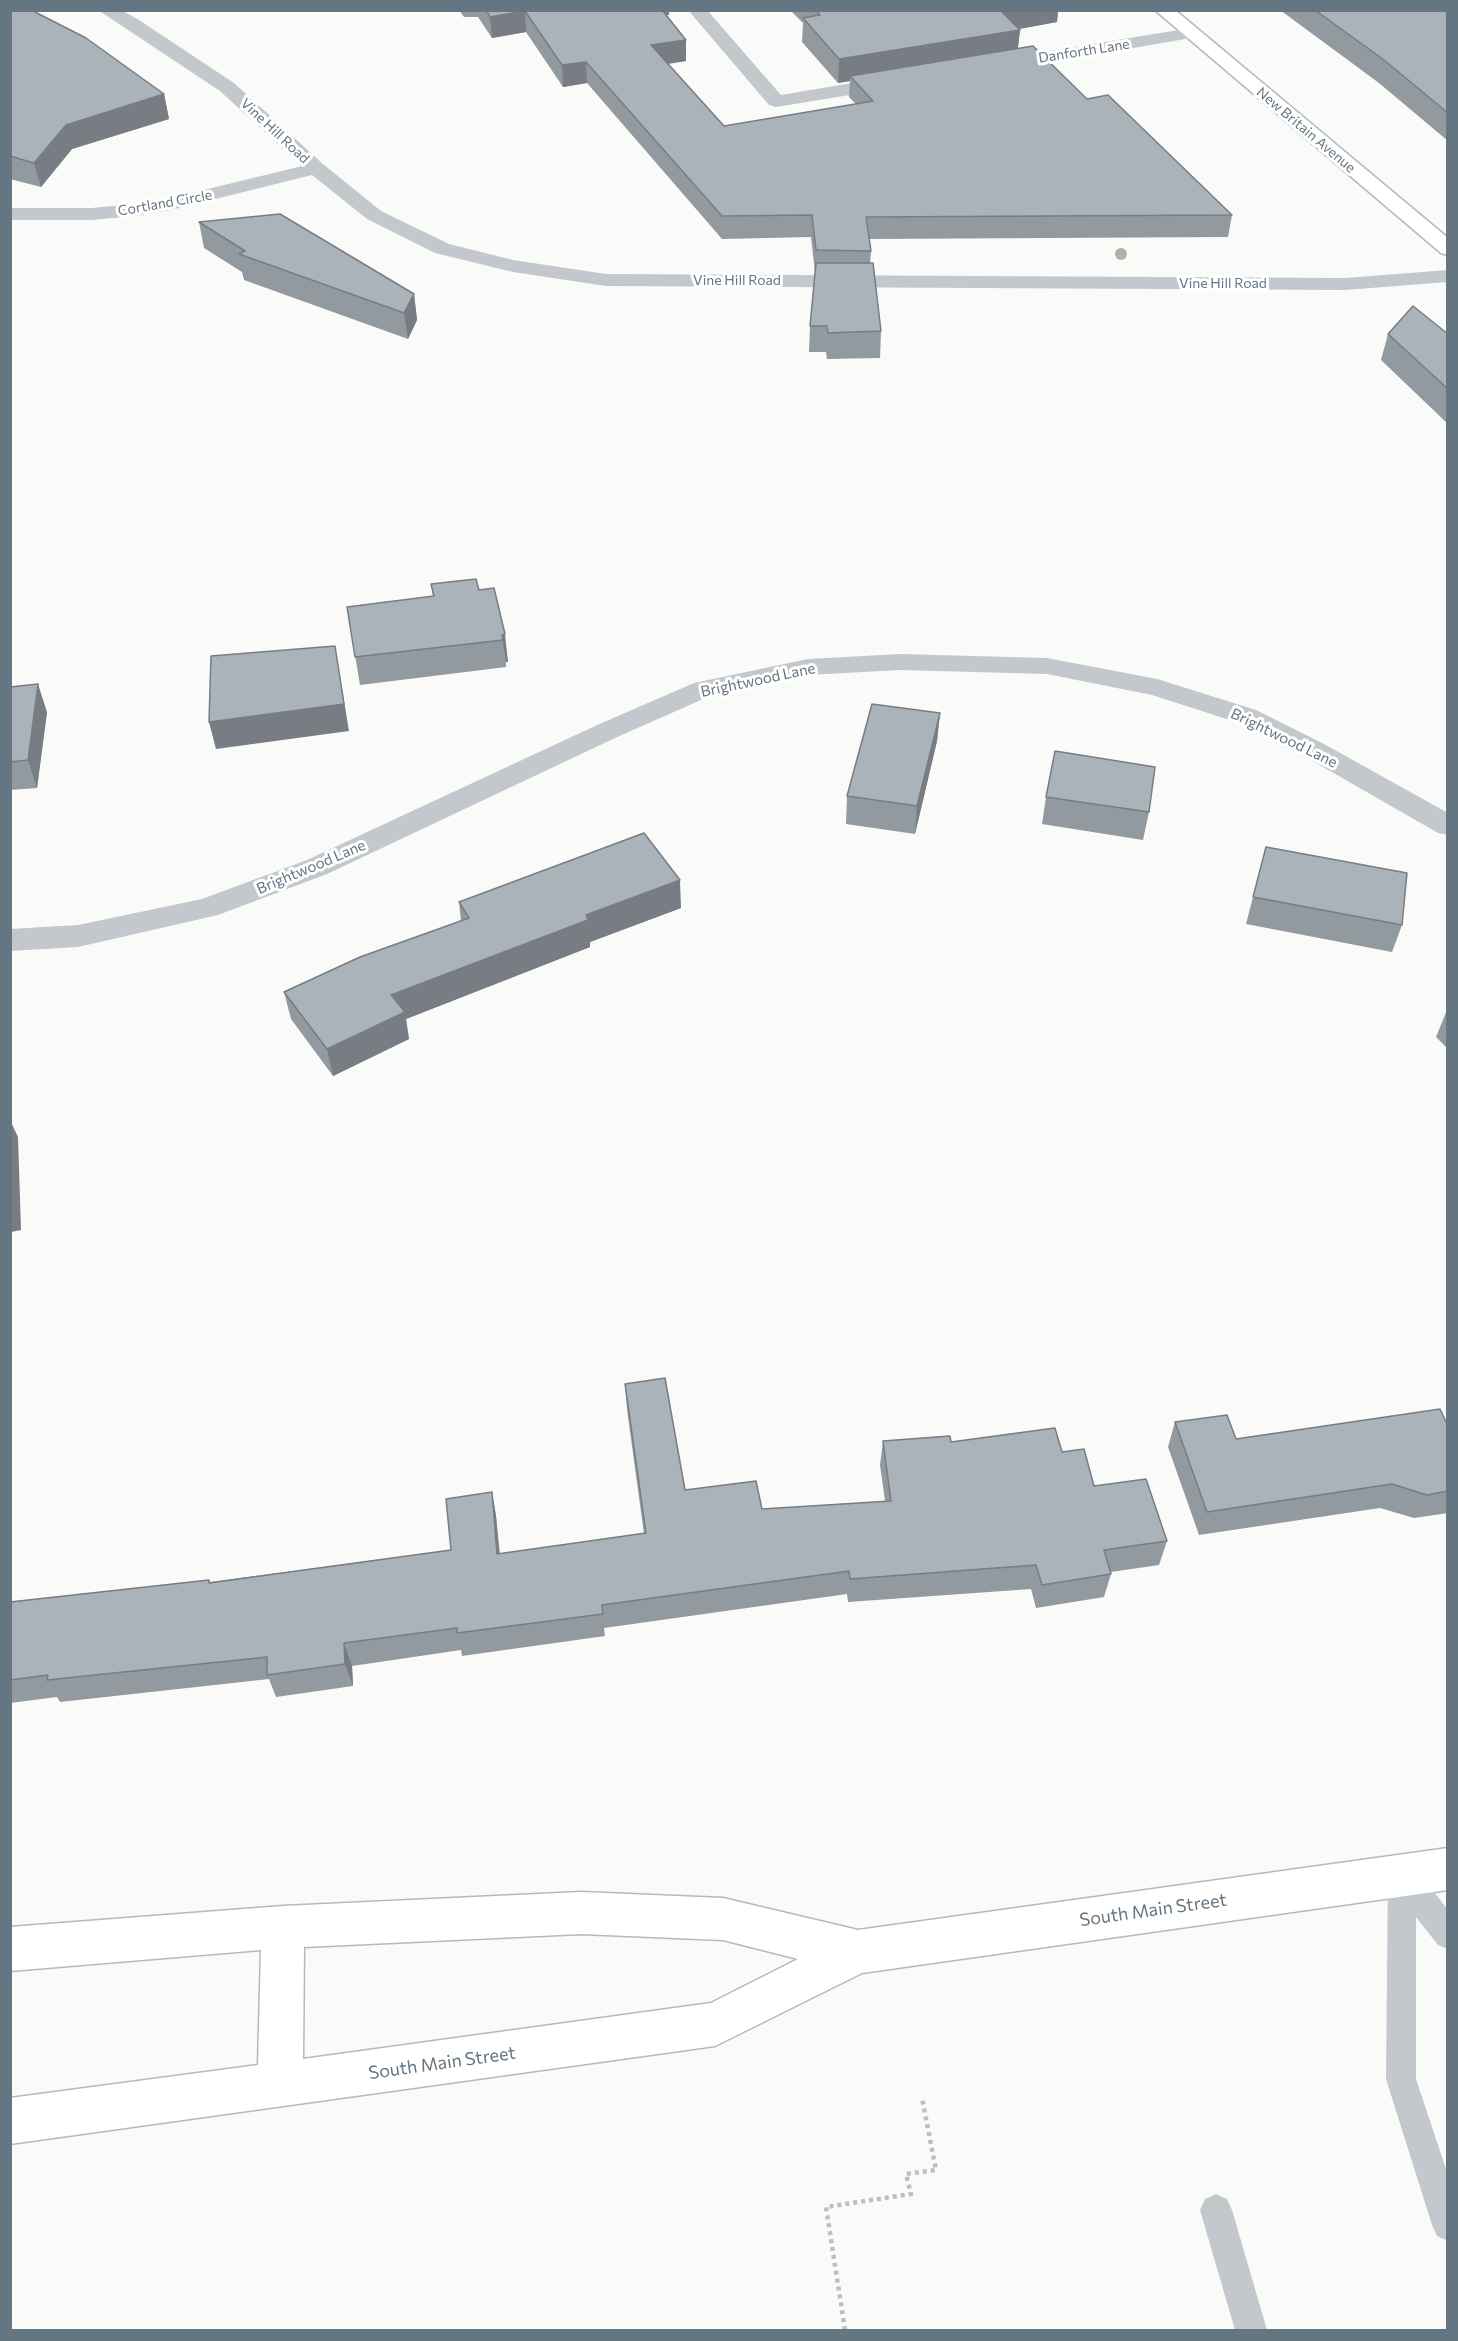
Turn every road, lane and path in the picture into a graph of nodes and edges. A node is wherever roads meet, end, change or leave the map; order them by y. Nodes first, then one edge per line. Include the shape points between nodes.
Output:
1 (107, 10) edge
2 (697, 10) edge
3 (1164, 10) edge
4 (1191, 33) junction
5 (986, 67) edge
6 (916, 78) edge
7 (316, 168) junction
8 (10, 214) edge
9 (1448, 249) edge
10 (1448, 276) edge
11 (1448, 826) edge
12 (10, 940) edge
13 (1448, 1869) edge
14 (1402, 1874) junction
15 (283, 1927) junction
16 (1448, 1935) edge
17 (10, 1949) edge
18 (858, 1952) junction
19 (280, 2084) junction
20 (922, 2098) dead end
21 (10, 2121) edge
22 (1216, 2210) dead end
23 (1448, 2225) edge
24 (845, 2331) edge
25 (1251, 2331) edge

1 - 7 street, Vine Hill Road via 227,87
2 - 6 street via 776,101
3 - 4 main road, New Britain Avenue
4 - 5 street, Danforth Lane
4 - 9 main road, New Britain Avenue
7 - 8 street, Cortland Circle via 134,210
7 - 10 street, Vine Hill Road via 374,215 442,249 513,266 606,280 1345,284
11 - 12 street, Brightwood Lane via 1246,716 1157,687 1047,666 900,662 808,667 703,689 317,867 208,908 78,936
13 - 14 main road, South Main Street
14 - 16 lane
14 - 18 main road, South Main Street
14 - 23 lane via 1401,2079
15 - 17 main road, South Main Street
15 - 18 main road, South Main Street via 581,1912 651,1914 723,1918
15 - 19 main road
18 - 19 main road, South Main Street via 715,2024
19 - 21 main road, South Main Street
20 - 24 path via 936,2169 906,2174 911,2194 826,2207
22 - 25 lane

